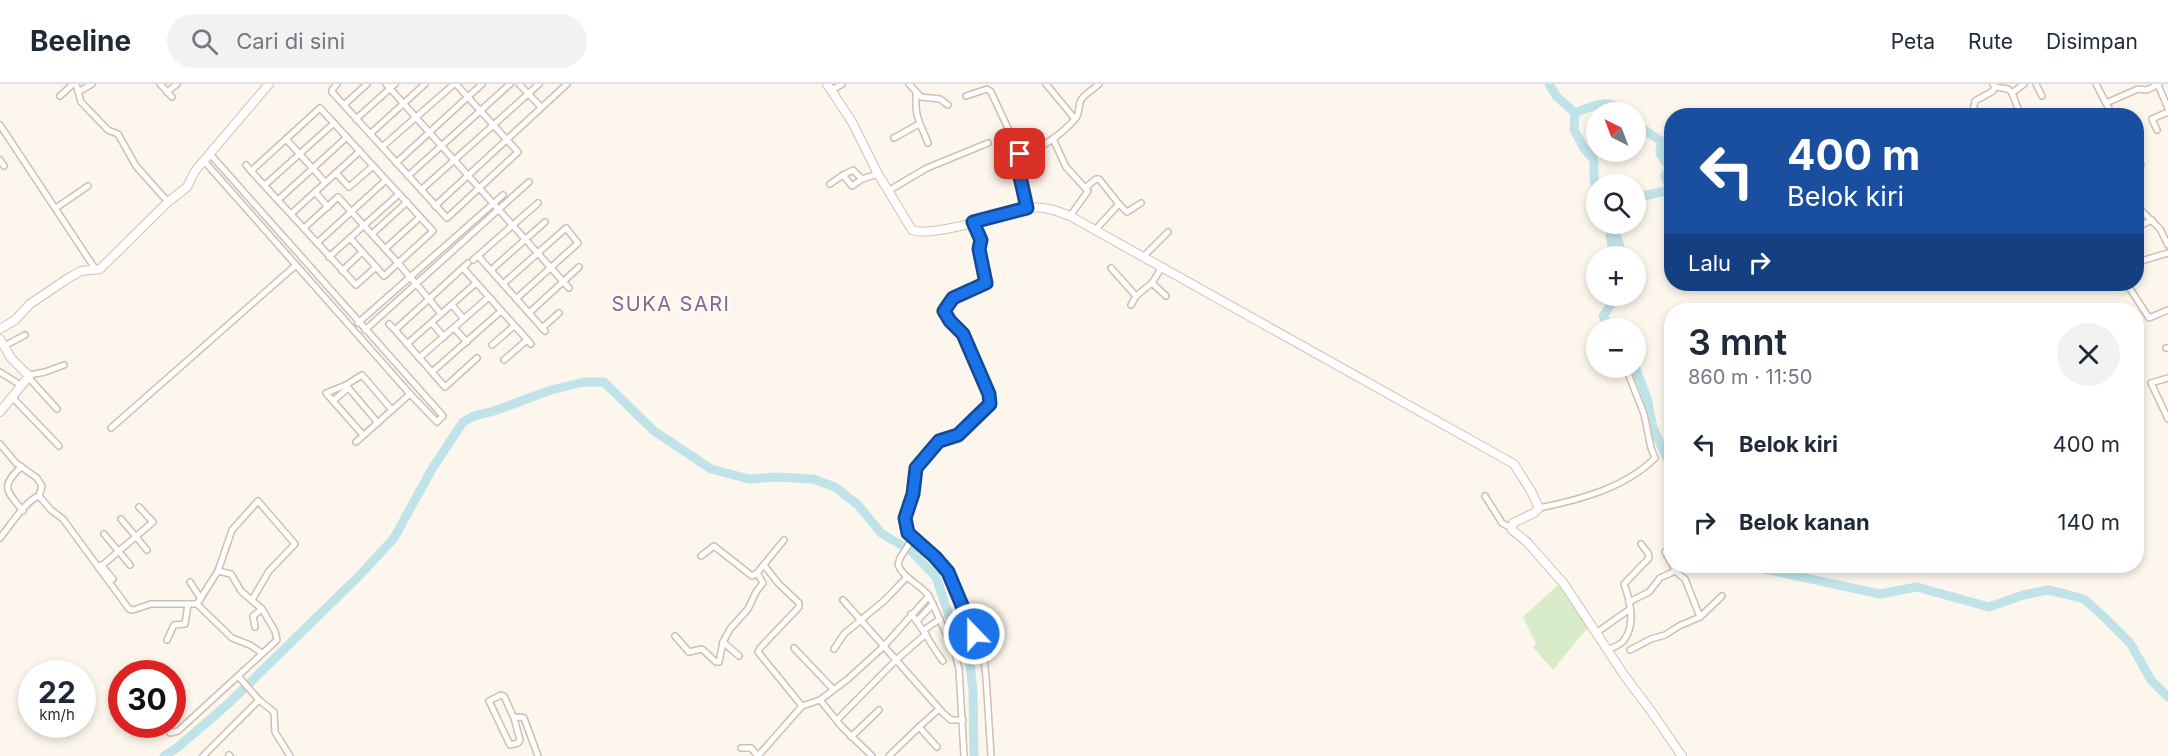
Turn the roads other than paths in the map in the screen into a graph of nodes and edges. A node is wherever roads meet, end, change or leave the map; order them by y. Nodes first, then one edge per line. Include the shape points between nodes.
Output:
1 (74, 84) edge
2 (92, 84) edge
3 (160, 84) edge
4 (177, 84) edge
5 (268, 84) edge
6 (337, 84) edge
7 (367, 84) edge
8 (425, 84) edge
9 (455, 84) edge
10 (482, 84) edge
11 (510, 84) edge
12 (519, 84) edge
13 (539, 84) edge
14 (567, 84) edge
15 (842, 84) edge
16 (909, 84) edge
17 (1046, 84) edge
18 (1099, 84) edge
19 (2024, 84) edge
20 (2036, 84) edge
21 (2096, 84) edge
22 (2158, 84) edge
23 (391, 85) edge
24 (1994, 85) edge
25 (830, 87) edge
26 (2168, 89) edge
27 (78, 92) junction
28 (167, 92) junction
29 (2161, 92) junction
30 (2012, 93) junction
31 (528, 94) junction
32 (916, 94) junction
33 (60, 96) dead end
34 (966, 96) dead end
35 (2042, 96) dead end
36 (172, 97) dead end
37 (467, 97) junction
38 (2106, 103) junction
39 (404, 104) junction
40 (344, 105) junction
41 (948, 105) dead end
42 (541, 107) junction
43 (1974, 108) edge
44 (2017, 108) edge
45 (2108, 108) edge
46 (2168, 110) edge
47 (481, 112) junction
48 (416, 117) junction
49 (356, 119) junction
50 (1075, 119) junction
51 (334, 123) junction
52 (493, 124) junction
53 (919, 124) junction
54 (0, 125) edge
55 (2157, 130) dead end
56 (429, 131) junction
57 (370, 134) junction
58 (347, 137) junction
59 (894, 138) dead end
60 (286, 139) junction
61 (506, 139) junction
62 (1053, 139) junction
63 (928, 143) dead end
64 (988, 143) dead end
65 (442, 146) junction
66 (382, 147) junction
67 (360, 151) junction
68 (210, 154) junction
69 (299, 154) junction
70 (1020, 154) junction
71 (0, 160) edge
72 (454, 160) junction
73 (204, 161) junction
74 (396, 163) junction
75 (246, 165) dead end
76 (4, 166) dead end
77 (373, 166) junction
78 (312, 168) junction
79 (251, 171) junction
80 (336, 173) junction
81 (878, 174) junction
82 (467, 175) junction
83 (843, 175) junction
84 (408, 176) junction
85 (862, 179) junction
86 (386, 180) junction
87 (325, 182) junction
88 (529, 182) dead end
89 (830, 184) dead end
90 (265, 185) junction
91 (88, 186) dead end
92 (349, 187) junction
93 (1085, 188) junction
94 (480, 189) junction
95 (421, 190) junction
96 (888, 191) junction
97 (315, 192) junction
98 (399, 194) junction
99 (503, 195) dead end
100 (338, 197) junction
101 (278, 200) junction
102 (168, 202) junction
103 (406, 202) junction
104 (1141, 202) dead end
105 (538, 203) dead end
106 (494, 204) junction
107 (1119, 204) junction
108 (435, 206) junction
109 (328, 207) junction
110 (56, 208) junction
111 (1027, 208) junction
112 (498, 210) junction
113 (351, 212) junction
114 (2144, 212) edge
115 (291, 214) junction
116 (1070, 216) junction
117 (420, 217) junction
118 (2152, 220) junction
119 (544, 222) dead end
120 (973, 222) junction
121 (2144, 224) edge
122 (512, 225) junction
123 (364, 226) junction
124 (304, 228) junction
125 (1095, 230) junction
126 (1168, 232) dead end
127 (372, 234) junction
128 (350, 238) junction
129 (525, 240) junction
130 (317, 243) junction
131 (2168, 245) edge
132 (384, 249) junction
133 (362, 252) junction
134 (538, 253) junction
135 (2168, 253) edge
136 (299, 254) junction
137 (329, 257) junction
138 (1143, 257) junction
139 (2144, 260) edge
140 (471, 262) junction
141 (294, 263) junction
142 (398, 263) junction
143 (376, 267) junction
144 (579, 267) dead end
145 (1162, 267) junction
146 (550, 268) junction
147 (1111, 268) dead end
148 (96, 270) junction
149 (491, 270) junction
150 (342, 271) junction
151 (411, 277) junction
152 (564, 282) junction
153 (476, 283) junction
154 (1152, 283) junction
155 (415, 284) junction
156 (503, 284) junction
157 (569, 288) dead end
158 (1136, 296) junction
159 (1166, 296) dead end
160 (489, 297) junction
161 (516, 298) junction
162 (429, 299) junction
163 (452, 305) junction
164 (1131, 305) dead end
165 (2144, 310) edge
166 (501, 311) junction
167 (2167, 312) edge
168 (529, 313) junction
169 (559, 313) dead end
170 (441, 314) junction
171 (464, 319) junction
172 (360, 322) junction
173 (432, 323) junction
174 (389, 324) dead end
175 (514, 326) junction
176 (352, 328) junction
177 (366, 328) junction
178 (454, 328) junction
179 (0, 329) edge
180 (395, 330) junction
181 (25, 335) dead end
182 (359, 335) junction
183 (444, 337) junction
184 (2, 342) edge
185 (467, 342) junction
186 (407, 344) junction
187 (492, 345) dead end
188 (420, 358) junction
189 (477, 358) dead end
190 (504, 360) dead end
191 (64, 365) dead end
192 (0, 372) edge
193 (432, 372) junction
194 (29, 376) junction
195 (1630, 378) edge
196 (2168, 378) edge
197 (22, 386) junction
198 (347, 386) junction
199 (410, 394) junction
200 (13, 398) junction
201 (333, 401) junction
202 (57, 409) dead end
203 (392, 410) junction
204 (0, 412) edge
205 (2167, 415) edge
206 (378, 423) junction
207 (111, 428) dead end
208 (363, 435) junction
209 (356, 442) dead end
210 (0, 444) edge
211 (58, 446) dead end
212 (5, 450) junction
213 (0, 455) edge
214 (21, 467) junction
215 (39, 496) junction
216 (1485, 496) dead end
217 (139, 507) dead end
218 (1539, 508) junction
219 (23, 511) junction
220 (121, 519) dead end
221 (1512, 528) junction
222 (104, 534) dead end
223 (136, 537) junction
224 (0, 538) edge
225 (784, 540) dead end
226 (911, 540) junction
227 (1641, 544) dead end
228 (86, 547) dead end
229 (147, 550) dead end
230 (118, 551) junction
231 (701, 556) dead end
232 (130, 565) dead end
233 (764, 565) junction
234 (100, 567) junction
235 (218, 571) junction
236 (757, 573) junction
237 (1665, 573) edge
238 (1679, 573) edge
239 (907, 577) junction
240 (113, 579) dead end
241 (190, 582) dead end
242 (928, 596) junction
243 (1722, 596) dead end
244 (252, 600) junction
245 (843, 600) dead end
246 (199, 602) junction
247 (1629, 602) junction
248 (188, 604) junction
249 (933, 604) junction
250 (262, 609) junction
251 (1630, 609) junction
252 (911, 614) junction
253 (1700, 617) junction
254 (940, 619) junction
255 (861, 621) junction
256 (917, 621) junction
257 (255, 627) dead end
258 (925, 632) junction
259 (1596, 633) junction
260 (675, 636) dead end
261 (166, 640) dead end
262 (723, 642) junction
263 (883, 647) junction
264 (794, 648) dead end
265 (1634, 648) dead end
266 (834, 649) dead end
267 (1608, 650) junction
268 (262, 653) junction
269 (739, 656) dead end
270 (896, 660) junction
271 (943, 661) dead end
272 (240, 678) junction
273 (833, 689) junction
274 (260, 700) junction
275 (820, 700) junction
276 (802, 706) junction
277 (939, 709) junction
278 (879, 710) dead end
279 (513, 718) junction
280 (837, 720) junction
281 (963, 720) junction
282 (186, 724) edge
283 (919, 727) junction
284 (851, 737) junction
285 (937, 747) dead end
286 (741, 748) dead end
287 (203, 756) edge
288 (290, 756) edge
289 (538, 756) edge
290 (758, 756) edge
291 (872, 756) edge
292 (889, 756) edge
293 (964, 756) edge
294 (991, 756) edge
295 (1682, 756) edge

1 - 27 street
1 - 33 street
2 - 27 street
3 - 28 street
4 - 28 street
5 - 68 street
6 - 40 street via 332,92
7 - 40 street
8 - 39 street
9 - 37 street
9 - 48 street
10 - 37 street
11 - 47 street
12 - 31 street
13 - 31 street
14 - 42 street
15 - 25 street
16 - 32 street
17 - 50 street
18 - 50 street via 1083,97
19 - 30 street
20 - 35 street
21 - 38 street
22 - 29 street
22 - 38 street
23 - 39 street
23 - 49 street
24 - 30 street
24 - 43 street via 1993,91 1975,101
25 - 81 street
26 - 29 street
27 - 102 street via 81,102 108,130 118,134 136,166
28 - 36 street
29 - 46 street
30 - 44 street
31 - 42 street
31 - 52 street
32 - 41 street via 940,99
32 - 53 street
34 - 70 street via 987,89 991,92
37 - 47 street
37 - 56 street
38 - 45 street
39 - 48 street
39 - 57 street
40 - 49 street
42 - 61 street
46 - 55 street via 2152,119
47 - 52 street
47 - 65 street
48 - 56 street
48 - 66 street
49 - 57 street
50 - 62 street
51 - 58 street
51 - 60 street via 320,108
51 - 69 street
52 - 61 street
52 - 72 street
53 - 59 street
53 - 63 street
54 - 110 street
56 - 65 street
56 - 74 street
57 - 66 street
58 - 67 street
58 - 78 street
60 - 69 street
60 - 79 street
61 - 82 street
61 - 94 street via 518,153
62 - 70 street
62 - 93 street via 1066,167
64 - 96 street via 927,168
65 - 72 street
65 - 84 street
66 - 74 street
67 - 77 street
67 - 80 street
68 - 73 street
68 - 136 street
69 - 78 street
69 - 90 street
70 - 111 street via 1017,163
71 - 76 street
72 - 82 street
72 - 95 street
73 - 102 street via 187,187
73 - 141 street
74 - 84 street
75 - 79 street
77 - 86 street
77 - 92 street
78 - 87 street
78 - 101 street
79 - 90 street
80 - 87 street
80 - 92 street
81 - 85 street
81 - 96 street
82 - 94 street
82 - 108 street
83 - 85 street via 852,170
83 - 85 street via 852,186
83 - 89 street
84 - 95 street
86 - 98 street
86 - 113 street
87 - 97 street
88 - 112 street
90 - 101 street
91 - 110 street
92 - 100 street
93 - 107 street via 1099,179
93 - 116 street via 1088,193
94 - 106 street
94 - 108 street via 447,218
95 - 108 street
96 - 120 street via 915,232 953,229
97 - 109 street
97 - 115 street
98 - 103 street
98 - 123 street
99 - 106 street
100 - 109 street
100 - 113 street
101 - 115 street
102 - 148 street
103 - 117 street
103 - 127 street
104 - 107 street via 1127,212
105 - 122 street
106 - 112 street
106 - 151 street
107 - 125 street
109 - 124 street
110 - 148 street
111 - 116 street via 1043,207
111 - 120 street
112 - 122 street
112 - 155 street
113 - 123 street
113 - 130 street
114 - 118 street
115 - 124 street
116 - 125 street
117 - 132 street
117 - 142 street via 433,231
118 - 121 street
118 - 131 street
119 - 129 street
120 - 226 street via 981,240 979,249 986,283 953,298 944,311 963,334 990,402 958,435 939,441 916,468 905,518
122 - 129 street
122 - 140 street
123 - 127 street
123 - 128 street
124 - 130 street
125 - 138 street
126 - 138 street
127 - 132 street
128 - 133 street
128 - 137 street
129 - 134 street
129 - 149 street
130 - 137 street
132 - 142 street
133 - 143 street
133 - 150 street
134 - 146 street
134 - 146 street via 566,228 578,243
134 - 156 street
135 - 139 street
136 - 141 street
136 - 172 street
137 - 150 street
138 - 145 street
140 - 149 street
140 - 153 street
140 - 162 street
141 - 176 street
141 - 207 street
142 - 143 street via 384,276
142 - 151 street
143 - 150 street via 356,285
144 - 152 street
145 - 154 street
145 - 218 street via 1512,463
146 - 152 street
146 - 161 street
147 - 158 street
148 - 179 street via 81,271 67,279
149 - 156 street
151 - 155 street
151 - 172 street
152 - 157 street
152 - 168 street
153 - 160 street
153 - 163 street
154 - 158 street
154 - 159 street
155 - 162 street
155 - 177 street
156 - 161 street
158 - 164 street
160 - 166 street
160 - 171 street
161 - 168 street
162 - 170 street
162 - 180 street
163 - 170 street
163 - 171 street
165 - 167 street via 2149,318
166 - 175 street
166 - 185 street
168 - 169 street via 543,330
170 - 173 street
171 - 178 street
172 - 176 street
172 - 177 street
173 - 183 street
173 - 186 street
174 - 180 street
175 - 187 street
175 - 190 street via 529,342
176 - 182 street
177 - 182 street
177 - 199 street via 443,416 436,422
178 - 183 street
178 - 185 street
180 - 186 street
181 - 184 street
182 - 199 street
183 - 188 street
184 - 194 street
185 - 193 street
186 - 188 street
188 - 193 street
189 - 193 street via 445,387
191 - 194 street
192 - 197 street
194 - 197 street
194 - 202 street
195 - 218 street via 1655,458 1641,472 1625,480 1583,498
196 - 205 street via 2151,383
197 - 200 street
198 - 201 street
198 - 201 street via 326,393
198 - 203 street via 362,375
198 - 206 street
199 - 203 street
200 - 204 street
200 - 211 street
201 - 208 street
203 - 206 street
206 - 208 street
208 - 209 street
210 - 212 street
212 - 213 street
212 - 214 street
214 - 215 street via 41,484
214 - 219 street via 9,477 6,486
215 - 219 street via 30,499
215 - 234 street via 63,519
216 - 221 street via 1502,523
217 - 223 street via 153,522
218 - 221 street via 1513,523
219 - 224 street
220 - 223 street
221 - 259 street via 1564,584
222 - 230 street
223 - 229 street
223 - 230 street
225 - 233 street
226 - 239 street via 898,566
226 - 294 street via 948,572 979,642 986,677
227 - 247 street via 1649,558 1624,584
228 - 234 street
230 - 232 street
230 - 234 street
231 - 236 street via 714,546 752,576
233 - 236 street
233 - 276 street via 799,607 758,652
234 - 240 street
234 - 248 street via 130,610 151,604
235 - 244 street via 231,574
235 - 244 street via 232,530 258,501 295,543 269,571
235 - 246 street
236 - 262 street via 764,583
237 - 247 street via 1649,592
238 - 253 street
239 - 242 street
239 - 255 street
241 - 246 street
242 - 249 street
242 - 252 street
243 - 253 street
244 - 250 street
245 - 255 street
246 - 248 street
246 - 268 street via 232,638
247 - 251 street
248 - 261 street via 184,624 174,625
249 - 254 street
249 - 256 street
250 - 257 street via 253,616
250 - 268 street via 278,640
251 - 259 street
251 - 267 street via 1626,637
252 - 256 street
252 - 263 street
253 - 265 street
254 - 258 street
254 - 281 street via 959,669
255 - 263 street
255 - 266 street via 844,634
256 - 258 street
258 - 270 street
258 - 271 street
259 - 267 street
260 - 262 street via 689,652 702,649 717,662
262 - 269 street
263 - 270 street
263 - 273 street
264 - 273 street
267 - 295 street
268 - 272 street
270 - 277 street
270 - 280 street
272 - 274 street
272 - 282 street
273 - 275 street
274 - 287 street
274 - 288 street via 274,712 274,732
275 - 276 street
275 - 280 street
276 - 290 street
277 - 281 street via 951,720
277 - 283 street
278 - 284 street
279 - 279 street via 503,696 489,701 510,745 520,740
279 - 289 street via 523,717
280 - 284 street
281 - 293 street
283 - 285 street
283 - 292 street
284 - 291 street
286 - 290 street via 751,748

